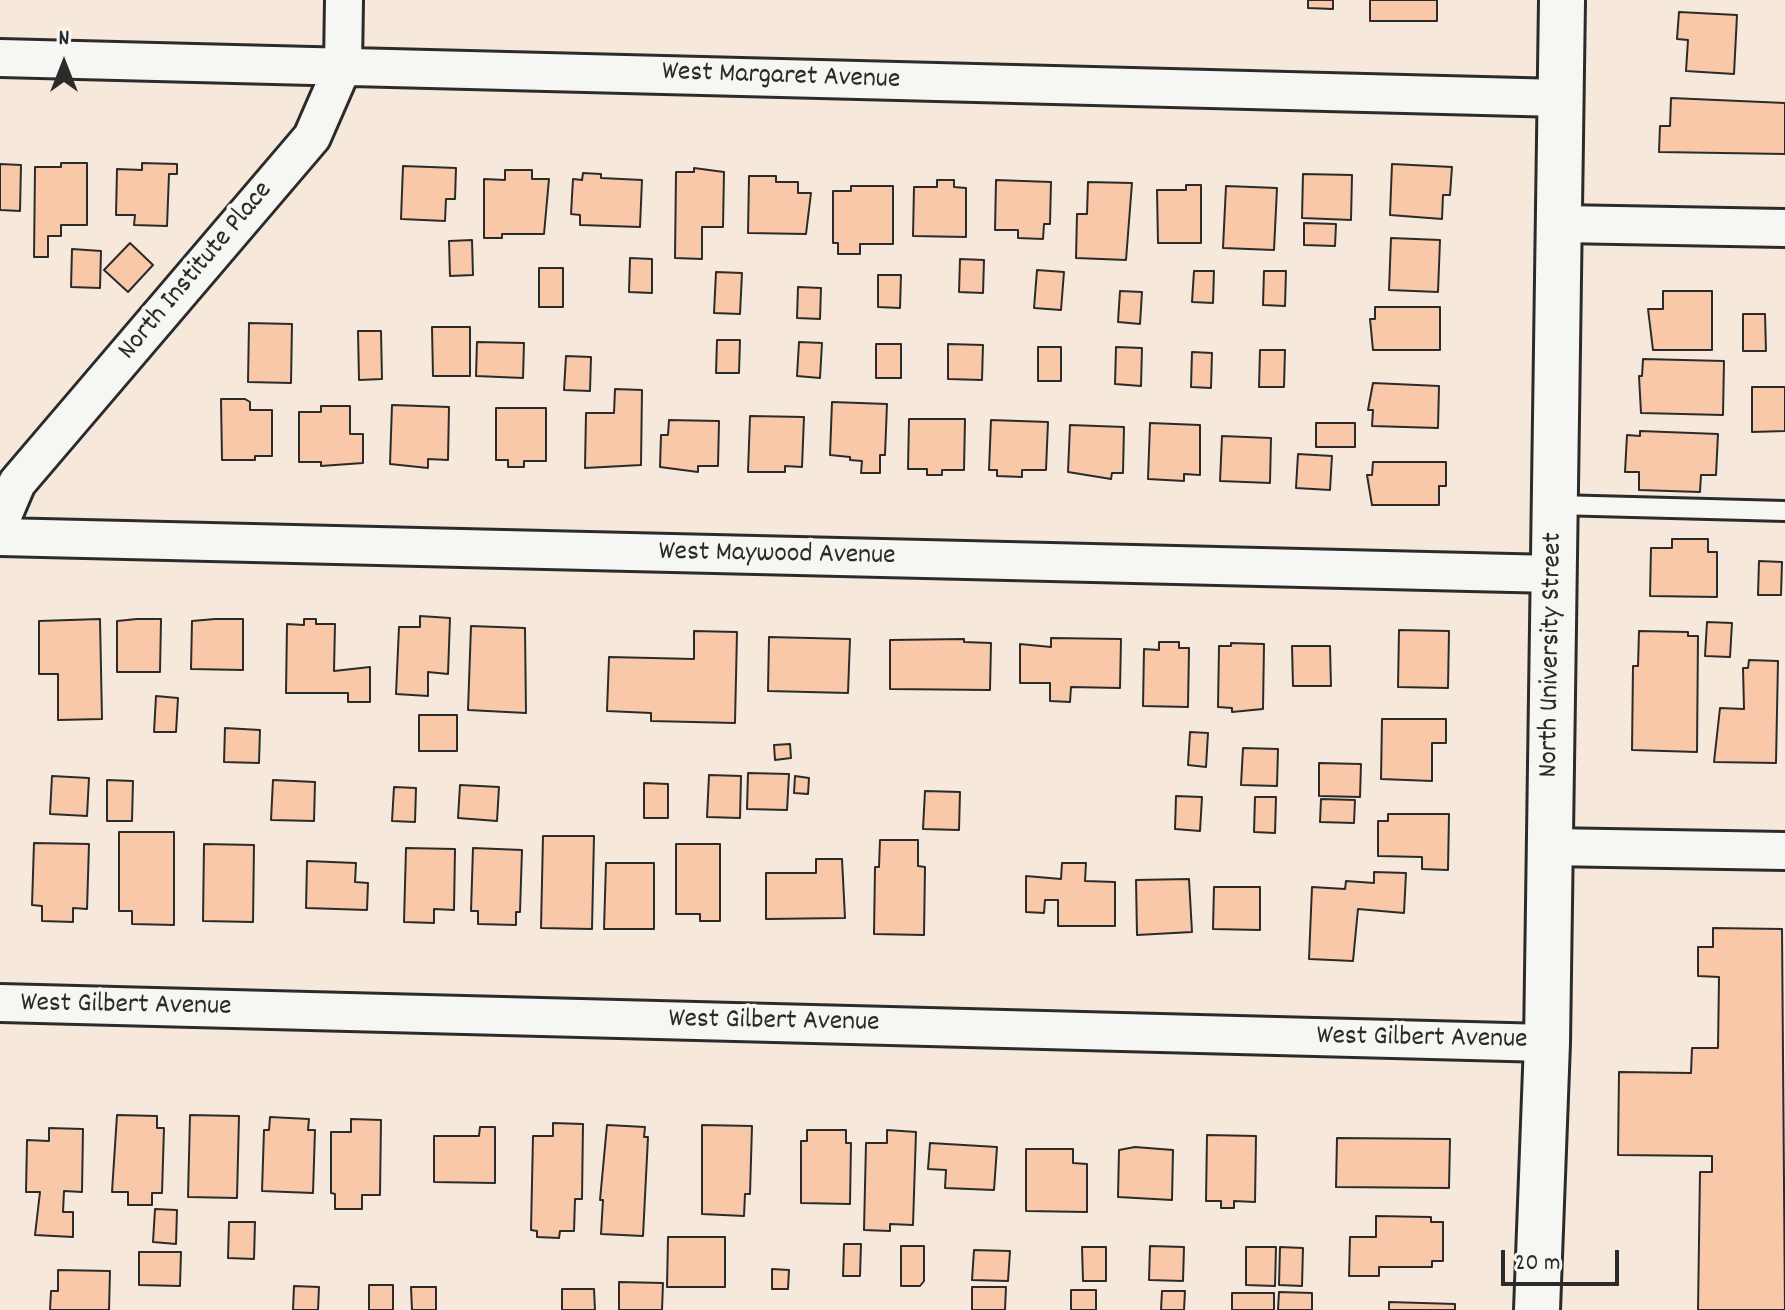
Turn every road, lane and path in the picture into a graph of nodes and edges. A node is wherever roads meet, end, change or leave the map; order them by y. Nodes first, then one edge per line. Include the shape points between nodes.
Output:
1 (344, 0) edge
2 (1562, 0) edge
3 (0, 58) edge
4 (343, 66) junction
5 (1561, 98) junction
6 (1561, 224) junction
7 (1785, 228) edge
8 (1556, 505) junction
9 (1785, 511) edge
10 (0, 523) edge
11 (0, 537) edge
12 (1554, 574) junction
13 (1549, 847) junction
14 (1785, 851) edge
15 (0, 1003) edge
16 (1547, 1043) junction
17 (1537, 1310) edge

1 - 4 street, North Institute Place
2 - 5 main road, North University Street
3 - 4 street, West Margaret Avenue
4 - 5 street, West Margaret Avenue
4 - 10 street, North Institute Place via 312,137 17,483
5 - 6 main road, North University Street
6 - 7 street
6 - 8 main road, North University Street
8 - 9 lane
8 - 12 main road, North University Street
11 - 12 street, West Maywood Avenue
12 - 13 main road, North University Street
13 - 14 street
13 - 16 main road, North University Street
15 - 16 street, West Gilbert Avenue
16 - 17 main road, North University Street

